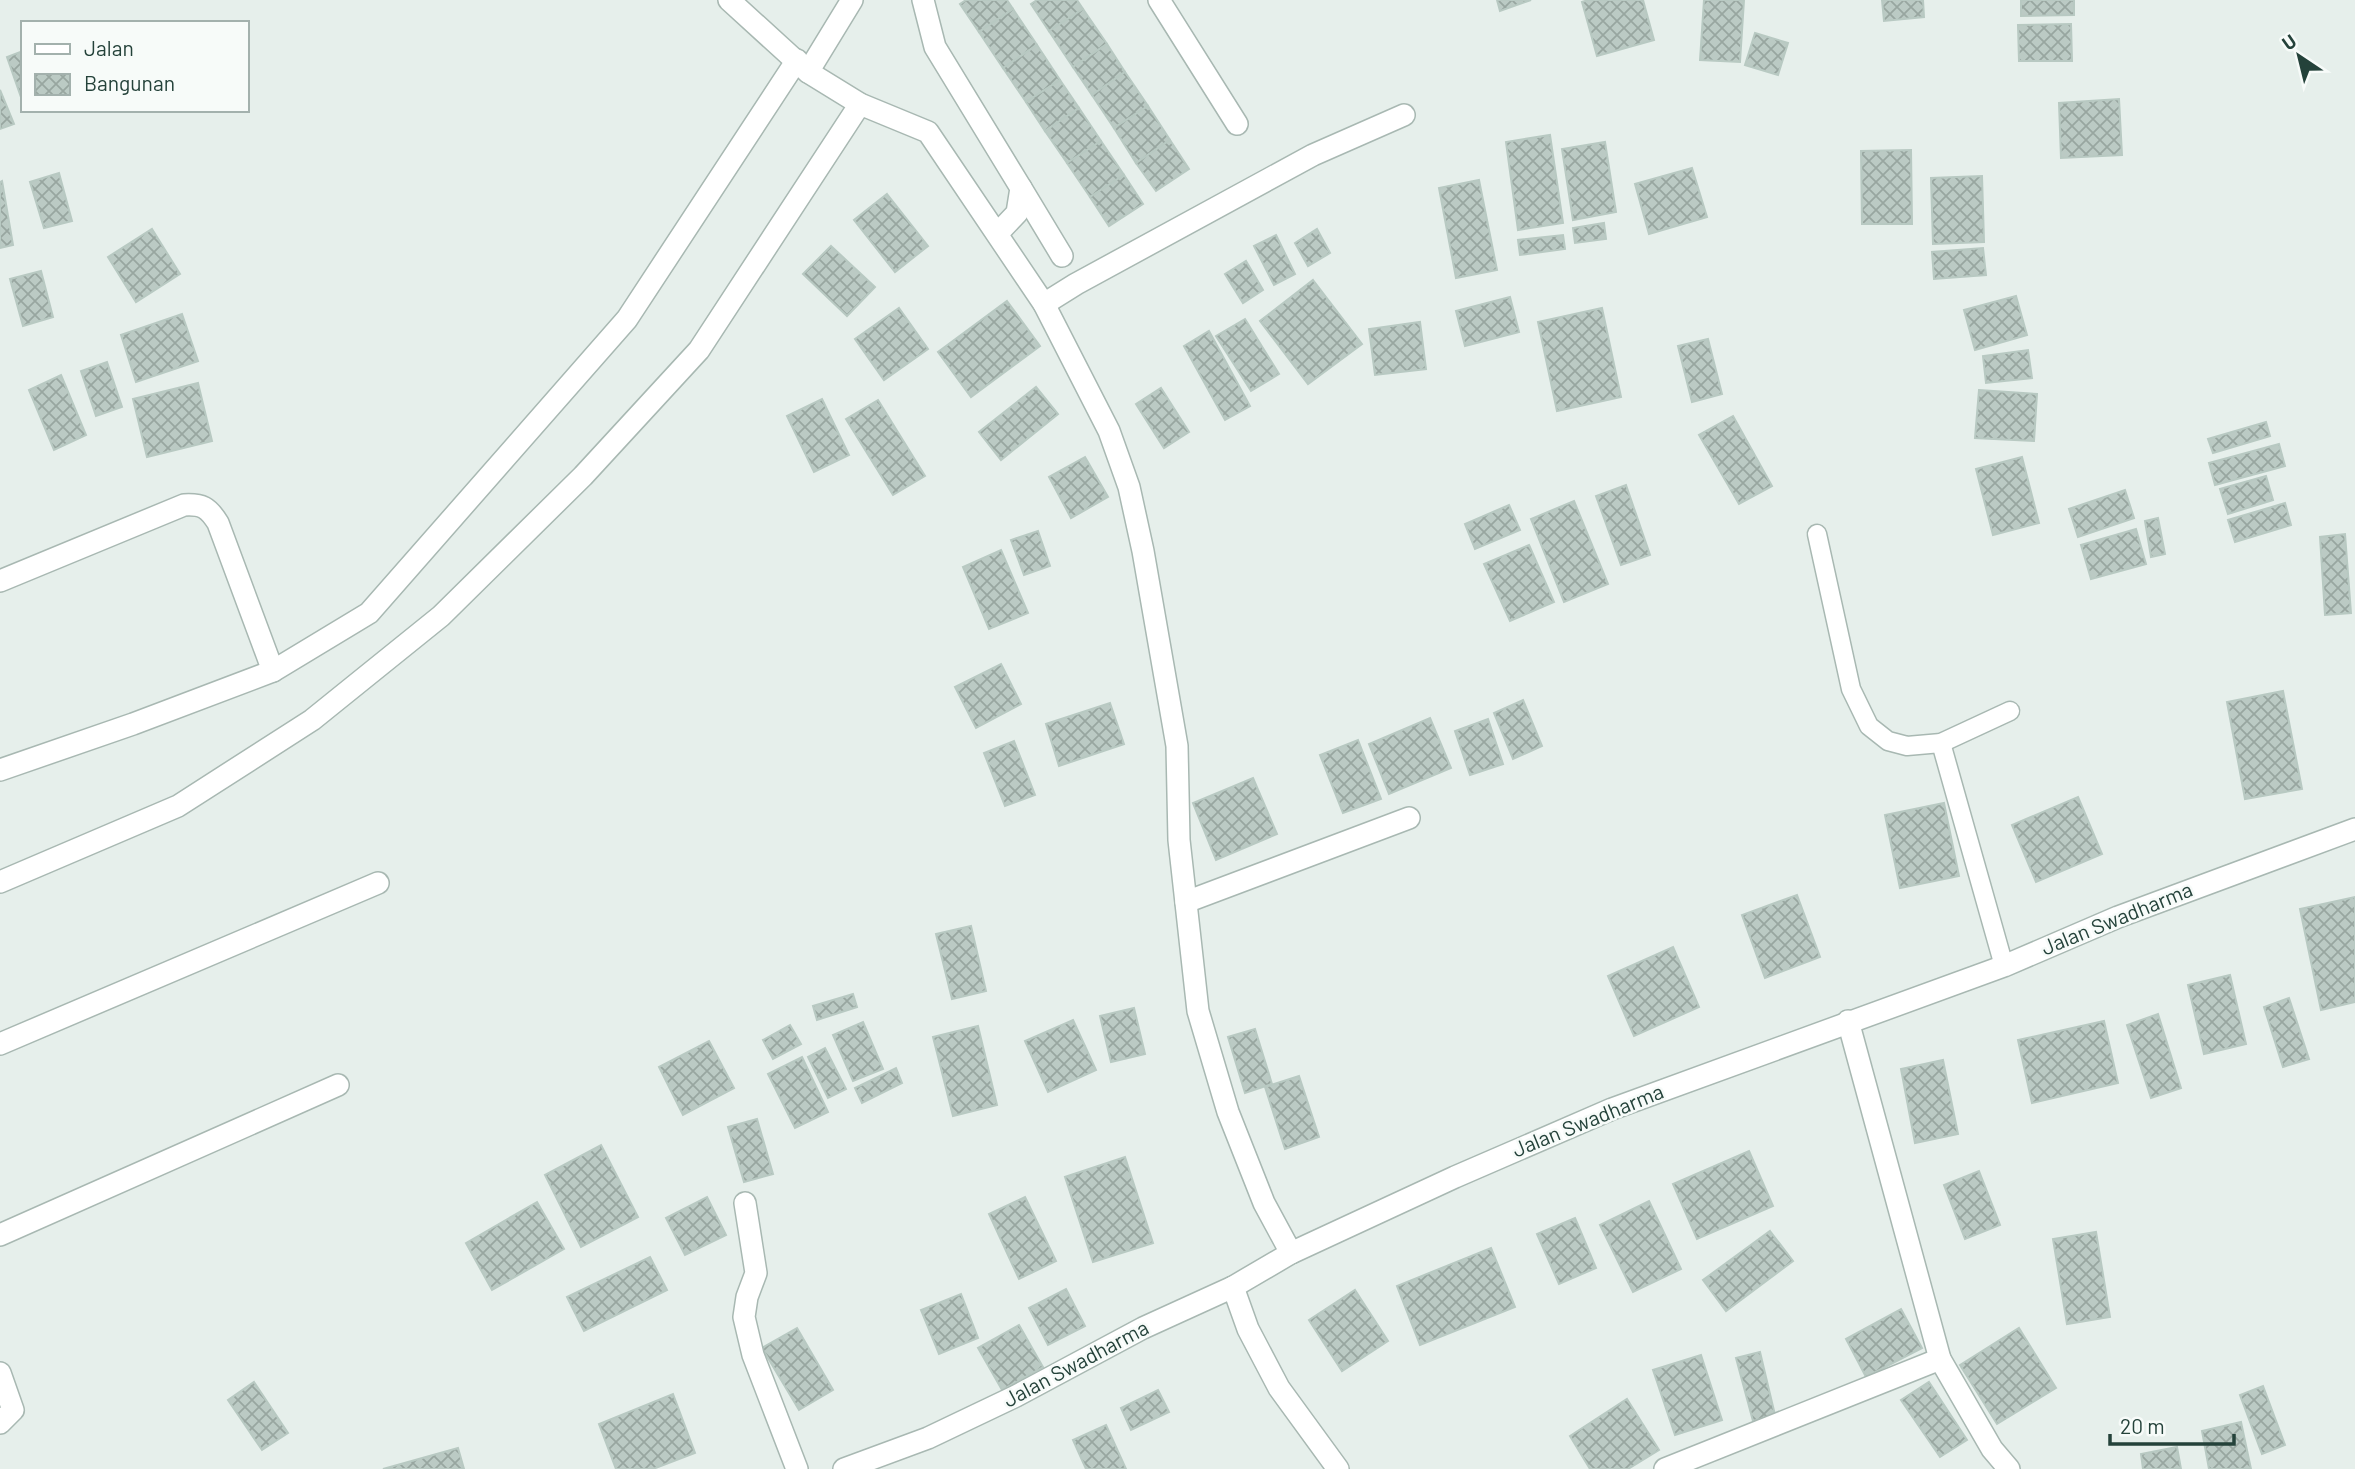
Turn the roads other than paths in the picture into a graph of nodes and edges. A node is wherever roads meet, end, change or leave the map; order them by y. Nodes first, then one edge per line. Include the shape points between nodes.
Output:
1 (729, 0) edge
2 (852, 0) edge
3 (923, 0) edge
4 (1159, 0) edge
5 (808, 70) junction
6 (852, 99) junction
7 (1404, 115) dead end
8 (1237, 124) dead end
9 (1021, 188) junction
10 (998, 233) junction
11 (1062, 256) dead end
12 (1044, 304) junction
13 (1817, 534) dead end
14 (0, 581) edge
15 (274, 671) junction
16 (2010, 711) dead end
17 (1941, 743) junction
18 (0, 770) edge
19 (1409, 818) dead end
20 (2355, 829) edge
21 (0, 882) edge
22 (378, 883) dead end
23 (1186, 902) junction
24 (2004, 966) junction
25 (1848, 1021) junction
26 (0, 1044) edge
27 (338, 1085) dead end
28 (745, 1203) dead end
29 (0, 1235) edge
30 (1291, 1253) junction
31 (1233, 1287) junction
32 (1940, 1359) junction
33 (0, 1373) edge
34 (0, 1423) edge
35 (797, 1469) edge
36 (844, 1469) edge
37 (1338, 1469) edge
38 (1665, 1469) edge
39 (2009, 1469) edge

1 - 5 street
2 - 5 street
3 - 9 street via 935,47
4 - 8 street
5 - 6 street
5 - 15 street via 627,319 369,613
6 - 10 street via 928,132
6 - 21 street via 698,350 583,476 441,616 312,720 178,806
7 - 12 street via 1313,156
9 - 10 street via 1017,213
9 - 11 street
10 - 12 street
12 - 23 street via 1109,432 1129,487 1177,746
13 - 17 lane via 1852,689 1869,726 1888,741 1907,746
14 - 15 street via 184,505 201,504 218,523
15 - 18 street
16 - 17 lane
17 - 24 lane
19 - 23 street
20 - 24 street, Jalan Swadharma
22 - 26 street
23 - 30 street via 1198,1011 1212,1060 1259,1190
24 - 25 street, Jalan Swadharma
25 - 30 street, Jalan Swadharma via 1612,1108
25 - 32 street
27 - 29 street
28 - 35 street via 755,1273 744,1317 753,1354
30 - 31 street, Jalan Swadharma
31 - 36 street, Jalan Swadharma via 928,1438
31 - 37 street via 1248,1329 1279,1388
32 - 38 street
32 - 39 street via 1992,1449
33 - 34 street via 13,1410

